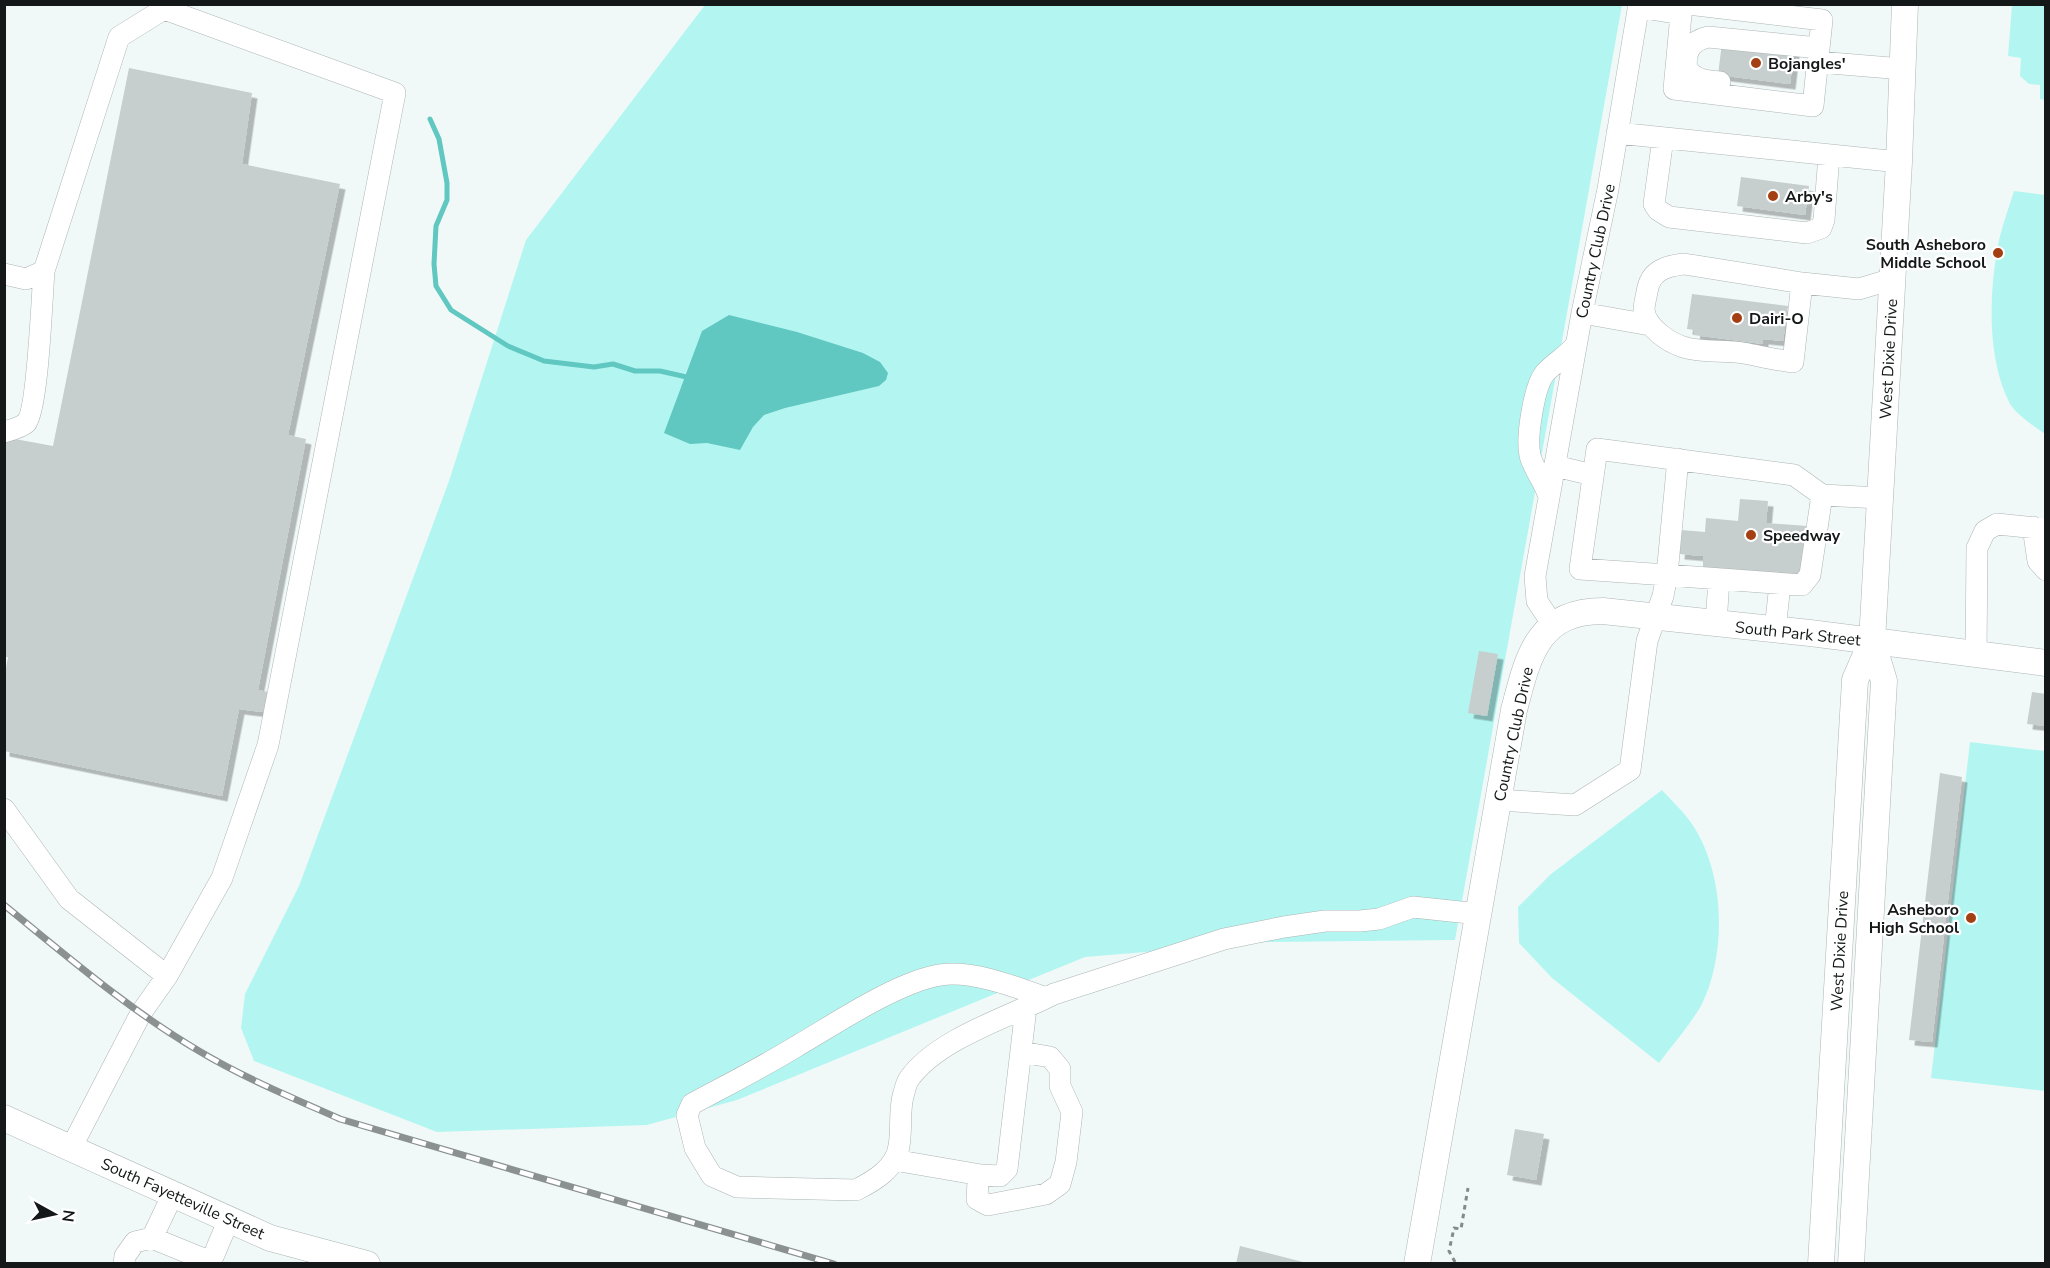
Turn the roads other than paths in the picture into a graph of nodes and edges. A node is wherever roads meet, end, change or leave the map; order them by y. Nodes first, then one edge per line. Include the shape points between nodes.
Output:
1 (1905, 4) edge
2 (1638, 6) edge
3 (163, 7) edge
4 (1684, 8) edge
5 (1818, 55) junction
6 (1903, 69) junction
7 (1815, 92) junction
8 (1617, 133) junction
9 (1663, 138) junction
10 (1829, 154) junction
11 (1899, 162) junction
12 (44, 271) junction
13 (4, 274) edge
14 (1892, 279) junction
15 (1802, 283) junction
16 (1582, 314) junction
17 (1650, 325) junction
18 (1576, 345) junction
19 (4, 432) edge
20 (1678, 459) junction
21 (1555, 466) junction
22 (1593, 475) junction
23 (1822, 495) junction
24 (1549, 497) junction
25 (1880, 498) junction
26 (2039, 528) edge
27 (2046, 570) edge
28 (1667, 575) junction
29 (1719, 579) junction
30 (1780, 584) junction
31 (1656, 617) junction
32 (1716, 624) junction
33 (1553, 625) junction
34 (1775, 630) junction
35 (1872, 641) junction
36 (1976, 655) junction
37 (2046, 663) edge
38 (1499, 800) junction
39 (4, 809) edge
40 (1479, 914) junction
41 (167, 976) junction
42 (1046, 998) junction
43 (1026, 1008) junction
44 (1021, 1052) junction
45 (4, 1118) edge
46 (71, 1148) junction
47 (894, 1160) junction
48 (981, 1174) junction
49 (173, 1194) junction
50 (229, 1219) junction
51 (152, 1238) junction
52 (124, 1263) edge
53 (210, 1263) edge
54 (367, 1263) edge
55 (1417, 1263) edge
56 (1821, 1263) edge
57 (1851, 1263) edge

1 - 6 main road, West Dixie Drive
2 - 4 street
2 - 8 street, Country Club Drive
3 - 12 street via 118,37
3 - 41 street via 395,93 268,745 222,878
4 - 5 street via 1822,20
4 - 7 street via 1674,89 1813,106
5 - 6 street
5 - 7 street
5 - 7 street via 1708,37 1692,44 1686,61 1692,76 1706,81
6 - 11 main road, West Dixie Drive
8 - 9 street
8 - 16 street, Country Club Drive
9 - 10 street
9 - 10 street via 1654,204 1658,210 1669,217 1807,233 1821,228 1824,220
10 - 11 street
11 - 14 main road, West Dixie Drive
12 - 13 street via 26,279
12 - 19 street via 30,417
14 - 15 street via 1859,289
14 - 25 main road, West Dixie Drive
15 - 17 street via 1684,264 1669,266 1654,273 1648,282 1644,310
15 - 17 street via 1793,362 1682,347
16 - 17 street
16 - 18 street, Country Club Drive
18 - 21 street, Country Club Drive
18 - 24 street via 1545,373 1537,393 1529,454
20 - 22 street via 1597,449
20 - 23 street via 1794,475
20 - 28 street
21 - 22 street
21 - 24 street, Country Club Drive
22 - 28 street via 1580,569
23 - 25 street
23 - 30 street via 1808,580 1802,585
24 - 33 street, Country Club Drive via 1535,576 1537,601
25 - 35 main road, West Dixie Drive
26 - 27 street via 2038,561
26 - 36 street via 1997,524 1985,531 1977,548
28 - 29 street
28 - 31 street
29 - 30 street
29 - 32 street
30 - 34 street
31 - 32 main road, South Park Street
31 - 33 main road, South Park Street via 1587,611
31 - 38 street via 1647,641 1630,770 1575,805
32 - 34 main road, South Park Street
33 - 38 main road, Country Club Drive via 1527,661 1514,710
34 - 35 main road, South Park Street
35 - 36 main road, South Park Street
35 - 56 main road, West Dixie Drive via 1855,680
35 - 57 main road, West Dixie Drive via 1884,681
36 - 37 main road, South Park Street
38 - 40 main road, Country Club Drive
39 - 41 street via 69,899
40 - 42 street via 1413,907 1379,919 1284,927 1224,939
40 - 55 main road, Country Club Drive
41 - 46 street via 141,1013
42 - 43 street
42 - 47 street via 987,979 958,975 940,975 908,984 692,1104 687,1115 695,1148 712,1176 737,1187 856,1190 872,1182
43 - 44 street
43 - 47 street via 969,1033 928,1059 908,1080
44 - 48 street via 1007,1169 1000,1176
44 - 48 street via 1050,1057 1060,1069 1060,1086 1072,1112 1060,1184 1046,1194 988,1205 977,1199
45 - 46 main road, South Fayetteville Street
46 - 49 main road, South Fayetteville Street
47 - 48 street
49 - 50 main road, South Fayetteville Street
49 - 51 street
50 - 53 street
50 - 54 main road, South Fayetteville Street via 270,1238
51 - 52 street via 135,1242
51 - 53 street

